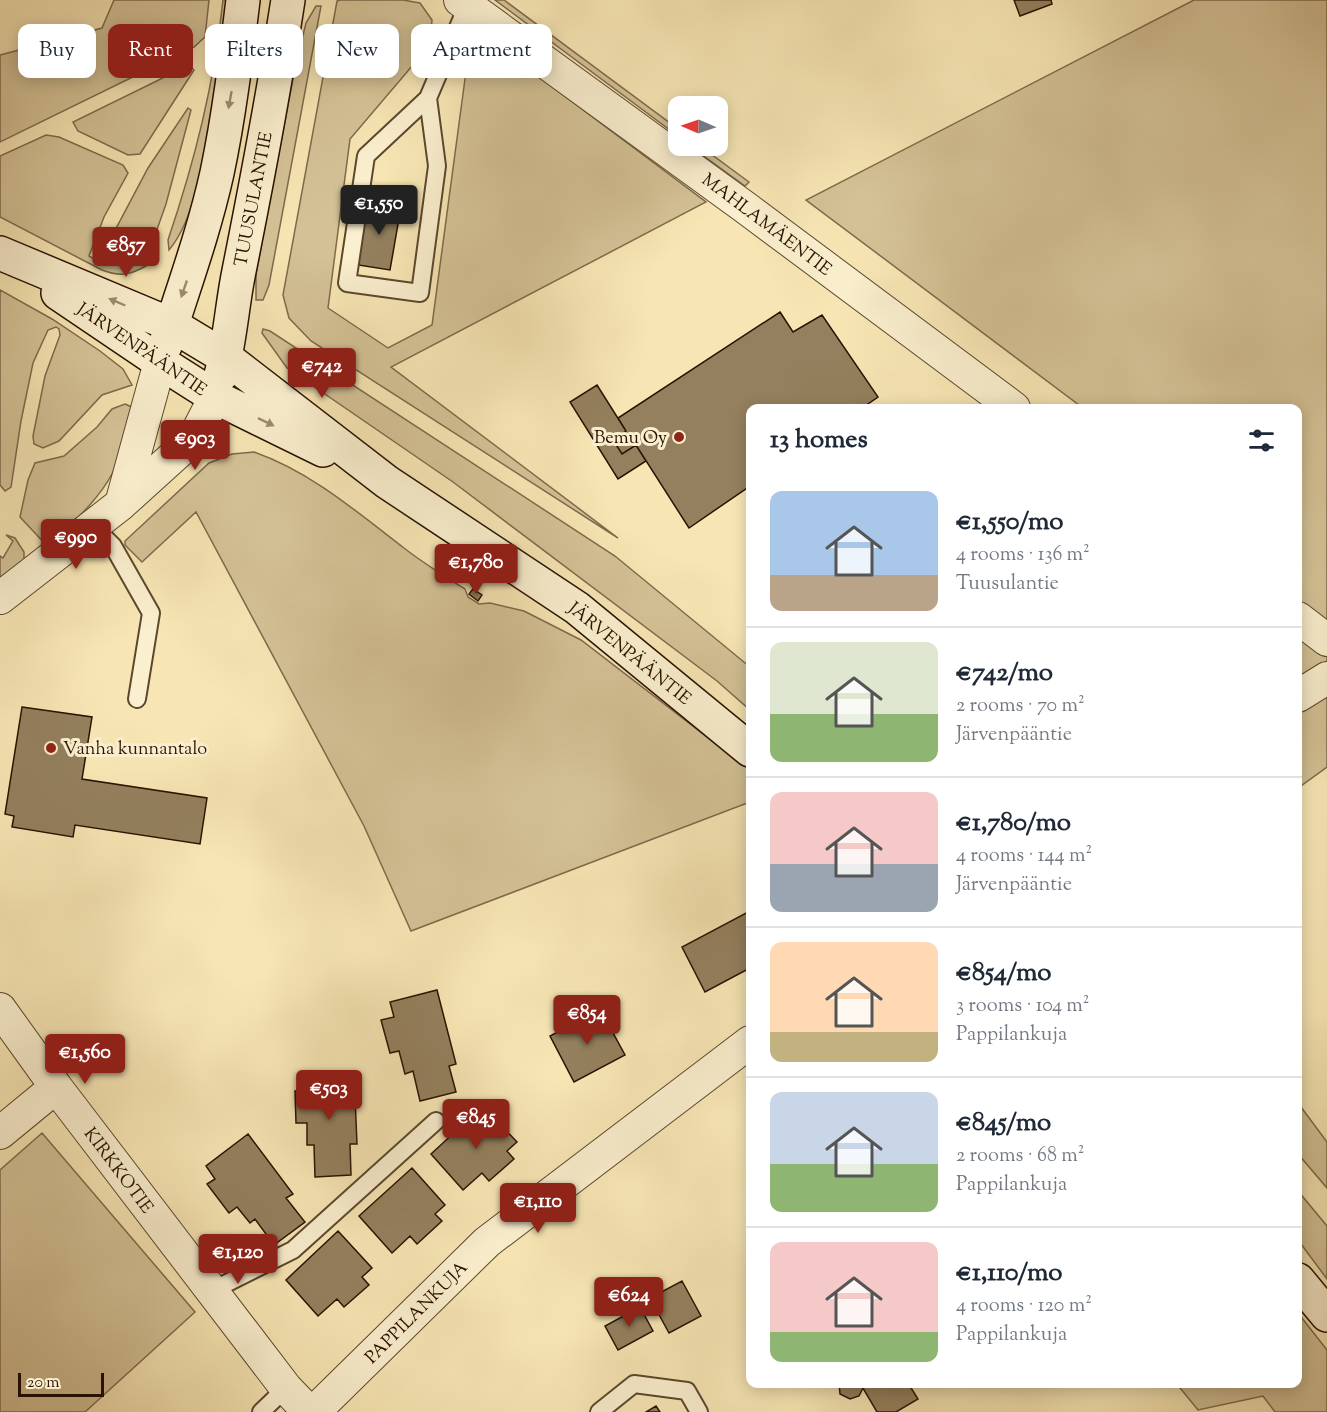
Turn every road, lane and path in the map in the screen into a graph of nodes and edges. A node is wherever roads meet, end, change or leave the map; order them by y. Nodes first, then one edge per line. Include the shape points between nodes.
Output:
1 (243, 0) edge
2 (288, 0) edge
3 (464, 2) edge
4 (428, 98) junction
5 (172, 325) junction
6 (225, 357) junction
7 (160, 362) junction
8 (214, 397) junction
9 (1009, 404) edge
10 (387, 482) junction
11 (121, 504) junction
12 (93, 526) junction
13 (0, 598) edge
14 (1302, 621) edge
15 (1327, 640) edge
16 (1327, 678) edge
17 (1302, 694) edge
18 (137, 699) dead end
19 (746, 747) edge
20 (0, 1009) edge
21 (746, 1045) edge
22 (56, 1087) junction
23 (436, 1121) dead end
24 (0, 1133) edge
25 (1302, 1285) edge
26 (211, 1290) junction
27 (1327, 1315) edge
28 (286, 1388) junction
29 (261, 1412) edge
30 (309, 1412) edge
31 (314, 1412) edge
32 (599, 1412) edge
33 (699, 1412) edge

1 -> 5 main road via 217,174
2 - 6 main road, TUUSULANTIE
3 - 4 lane
3 - 9 street, MAHLAMÄENTIE
4 - 4 lane via 366,156 347,284 420,293 437,166
5 - 6 main road, JÄRVENPÄÄNTIE
5 - 7 main road
5 -> 7 main road, JÄRVENPÄÄNTIE via 0,253
6 - 8 main road, TUUSULANTIE
6 - 10 main road, JÄRVENPÄÄNTIE
7 - 8 main road, JÄRVENPÄÄNTIE
7 - 11 street
8 -> 10 main road, JÄRVENPÄÄNTIE
8 - 11 street via 194,438
10 - 19 main road, JÄRVENPÄÄNTIE via 577,608
11 - 12 street
12 - 13 street
12 - 18 lane via 113,546 151,614
14 - 15 street
16 - 17 street
20 - 22 street, KIRKKOTIE
21 - 31 street, PAPPILANKUJA via 487,1242
22 - 24 street
22 - 26 street, KIRKKOTIE
23 - 26 lane via 293,1251
25 - 27 main road
26 - 28 street, KIRKKOTIE
28 - 29 lane
28 - 30 street, KIRKKOTIE
32 - 33 lane via 634,1384 687,1390

